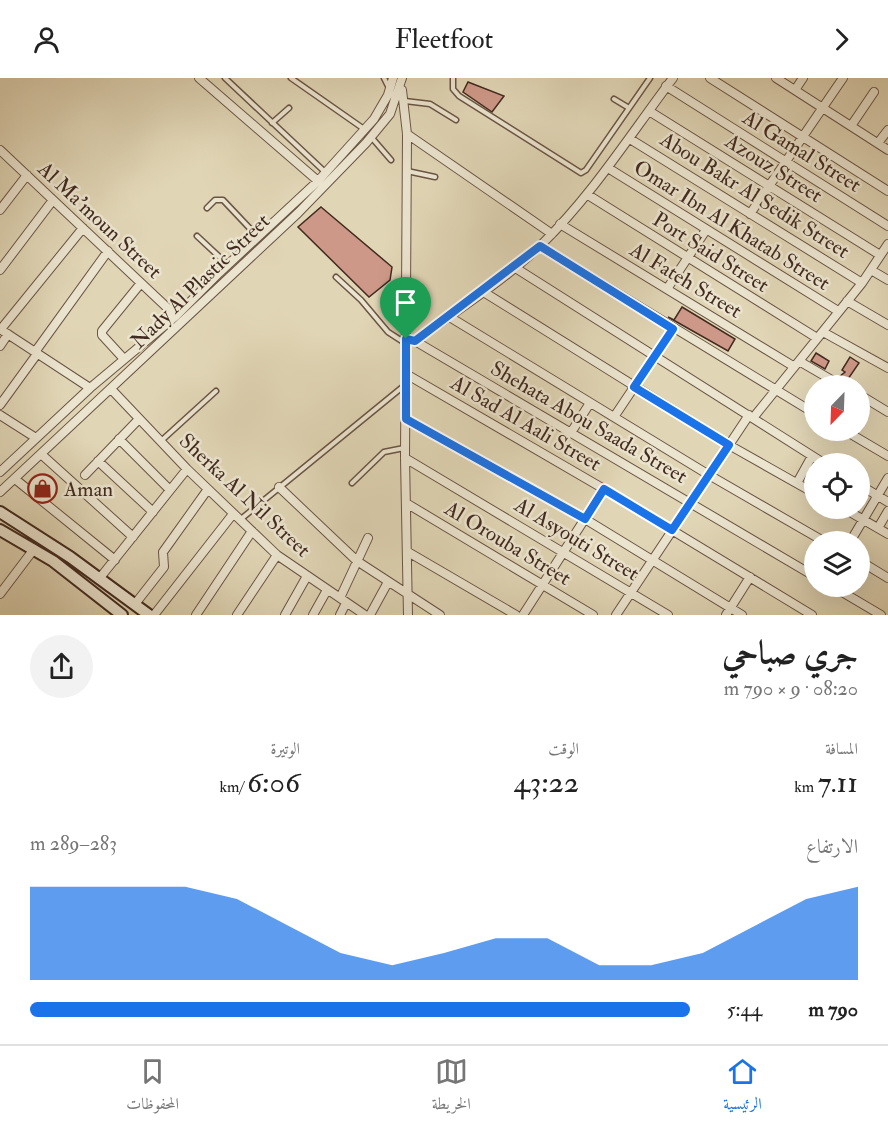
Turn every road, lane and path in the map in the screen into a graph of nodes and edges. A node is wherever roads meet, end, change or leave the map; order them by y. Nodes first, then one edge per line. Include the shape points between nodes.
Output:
1 (199, 78) edge
2 (225, 78) edge
3 (291, 78) edge
4 (384, 78) edge
5 (393, 78) edge
6 (453, 78) edge
7 (650, 78) edge
8 (673, 78) edge
9 (710, 78) edge
10 (776, 78) edge
11 (803, 78) edge
12 (843, 78) edge
13 (402, 82) edge
14 (666, 87) junction
15 (390, 90) junction
16 (795, 90) junction
17 (874, 92) dead end
18 (614, 99) dead end
19 (403, 101) junction
20 (289, 108) dead end
21 (629, 108) junction
22 (823, 108) junction
23 (649, 111) junction
24 (456, 120) dead end
25 (272, 123) junction
26 (851, 126) junction
27 (366, 130) junction
28 (888, 130) edge
29 (407, 134) junction
30 (371, 137) junction
31 (804, 137) junction
32 (630, 139) junction
33 (878, 143) junction
34 (888, 150) edge
35 (1, 152) edge
36 (391, 160) dead end
37 (785, 163) junction
38 (608, 168) junction
39 (406, 171) junction
40 (326, 173) junction
41 (27, 175) junction
42 (435, 177) dead end
43 (318, 182) junction
44 (769, 187) junction
45 (888, 191) edge
46 (588, 195) junction
47 (53, 200) junction
48 (207, 208) dead end
49 (0, 210) edge
50 (750, 214) junction
51 (560, 224) junction
52 (888, 226) edge
53 (83, 228) junction
54 (706, 230) junction
55 (552, 234) junction
56 (197, 236) dead end
57 (259, 237) junction
58 (888, 244) edge
59 (540, 246) junction
60 (108, 251) junction
61 (880, 255) junction
62 (687, 259) junction
63 (228, 265) junction
64 (514, 267) junction
65 (0, 270) edge
66 (871, 270) junction
67 (336, 277) dead end
68 (888, 280) edge
69 (141, 283) junction
70 (862, 283) junction
71 (667, 289) junction
72 (482, 291) junction
73 (847, 301) junction
74 (838, 311) junction
75 (176, 316) junction
76 (448, 316) junction
77 (888, 325) edge
78 (673, 329) junction
79 (3, 330) edge
80 (820, 335) junction
81 (406, 341) junction
82 (415, 341) junction
83 (0, 346) edge
84 (36, 353) junction
85 (656, 355) junction
86 (124, 359) junction
87 (796, 364) junction
88 (888, 368) edge
89 (406, 374) junction
90 (819, 375) edge
91 (405, 385) junction
92 (634, 387) junction
93 (90, 388) junction
94 (774, 389) junction
95 (112, 390) junction
96 (216, 391) dead end
97 (870, 401) edge
98 (590, 403) junction
99 (0, 405) edge
100 (804, 407) edge
101 (888, 412) edge
102 (0, 415) edge
103 (751, 416) junction
104 (614, 417) junction
105 (138, 419) junction
106 (406, 419) junction
107 (572, 431) junction
108 (36, 438) junction
109 (119, 439) junction
110 (863, 441) edge
111 (160, 442) junction
112 (729, 445) junction
113 (405, 448) junction
114 (808, 453) edge
115 (41, 454) junction
116 (888, 456) edge
117 (405, 458) junction
118 (98, 461) junction
119 (187, 469) junction
120 (804, 471) edge
121 (0, 472) edge
122 (84, 475) dead end
123 (709, 475) junction
124 (888, 478) edge
125 (15, 479) junction
126 (352, 483) dead end
127 (797, 483) junction
128 (279, 487) junction
129 (804, 487) edge
130 (208, 489) junction
131 (604, 489) junction
132 (170, 490) junction
133 (870, 491) edge
134 (0, 492) edge
135 (878, 496) junction
136 (691, 502) junction
137 (888, 502) edge
138 (406, 503) junction
139 (888, 511) edge
140 (0, 512) edge
141 (153, 512) junction
142 (236, 517) junction
143 (585, 519) junction
144 (864, 520) junction
145 (878, 528) junction
146 (672, 530) junction
147 (0, 531) edge
148 (252, 531) junction
149 (806, 531) edge
150 (857, 531) edge
151 (888, 534) edge
152 (133, 537) junction
153 (369, 538) dead end
154 (34, 549) junction
155 (408, 552) junction
156 (563, 552) junction
157 (277, 555) junction
158 (653, 559) junction
159 (115, 560) junction
160 (357, 561) junction
161 (870, 567) edge
162 (804, 570) edge
163 (307, 576) junction
164 (750, 577) junction
165 (888, 578) edge
166 (99, 579) junction
167 (388, 582) junction
168 (543, 585) junction
169 (327, 590) junction
170 (631, 593) junction
171 (0, 594) edge
172 (408, 595) junction
173 (851, 597) edge
174 (343, 601) junction
175 (135, 604) junction
176 (728, 611) edge
177 (122, 615) edge
178 (151, 615) edge
179 (196, 615) edge
180 (237, 615) edge
181 (285, 615) edge
182 (313, 615) edge
183 (340, 615) edge
184 (365, 615) edge
185 (370, 615) edge
186 (408, 615) edge
187 (440, 615) edge
188 (516, 615) edge
189 (523, 615) edge
190 (593, 615) edge
191 (616, 615) edge
192 (668, 615) edge
193 (742, 615) edge
194 (810, 615) edge
195 (881, 615) edge

1 - 43 street
2 - 25 lane
3 - 27 lane
4 - 15 lane
5 - 15 street, Nady Al Plastic Street
6 - 21 lane via 453,89 459,96 579,173 586,171
7 - 21 lane
8 - 14 street
9 - 31 street
10 - 16 street
11 - 16 street
12 - 22 street
13 - 19 street
13 - 30 street, Nady Al Plastic Street via 390,114
14 - 23 street
14 - 37 street, Al Gamal Street
15 - 27 street, Nady Al Plastic Street
16 - 22 street
17 - 26 street
18 - 21 lane
19 - 24 lane via 430,104
19 - 29 street
20 - 25 lane
22 - 26 street
22 - 31 street
23 - 32 street
23 - 44 street, Azouz Street
25 - 40 lane
26 - 33 street
27 - 40 street, Nady Al Plastic Street
28 - 33 street
29 - 39 street
29 - 55 street
30 - 36 lane
30 - 95 street, Nady Al Plastic Street via 298,213
31 - 37 street
31 - 45 street
32 - 38 street
32 - 50 street, Abou Bakr Al Sedik Street
33 - 34 street
35 - 41 street, Al Ma'moun Street
37 - 44 street
37 - 52 street, Al Gamal Street
38 - 46 street
38 - 54 street, Omar Ibn Al Khatab Street
39 - 42 lane
39 - 81 street
40 - 43 street, Nady Al Plastic Street
41 - 47 street, Al Ma'moun Street
41 - 49 street
43 - 57 street, Nady Al Plastic Street
44 - 50 street
44 - 61 street, Azouz Street
46 - 51 street
46 - 62 street, Port Said Street
47 - 53 street, Al Ma'moun Street
47 - 65 street
48 - 57 lane via 215,200 223,200
50 - 70 street, Abou Bakr Al Sedik Street
51 - 55 street
51 - 71 street, Al Fateh Street
53 - 60 street, Al Ma'moun Street
53 - 79 street
54 - 62 street
54 - 74 street, Omar Ibn Al Khatab Street
55 - 59 street
56 - 63 lane
57 - 63 street, Nady Al Plastic Street
58 - 61 street
59 - 64 street
59 - 78 street
60 - 69 street, Al Ma'moun Street
60 - 84 street
61 - 66 street
62 - 71 street
62 - 80 street, Port Said Street
63 - 75 street, Nady Al Plastic Street
64 - 72 street
64 - 85 street
66 - 68 street
66 - 70 street
67 - 81 lane via 388,332
69 - 75 street, Al Ma'moun Street
69 - 86 street via 102,331
70 - 73 street
71 - 87 street, Al Fateh Street
72 - 76 street
72 - 92 street
73 - 74 street
73 - 77 street
74 - 80 street
75 - 86 street, Nady Al Plastic Street
76 - 82 street
76 - 98 street
78 - 85 street
78 - 94 street
79 - 83 street
79 - 84 street
80 - 87 street
80 - 88 street, Port Said Street
81 - 82 street, Shehata Abou Saada Street
81 - 89 street
82 - 107 street, Shehata Abou Saada Street
84 - 93 street
84 - 99 street
85 - 92 street
85 - 103 street
86 - 93 street, Nady Al Plastic Street
87 - 90 street, Al Fateh Street
87 - 94 street
89 - 91 street
89 - 131 street, Al Sad Al Aali Street
91 - 106 street
91 - 128 lane
92 - 104 street
92 - 112 street
93 - 108 street, Nady Al Plastic Street
94 - 100 street
94 - 103 street
95 - 105 street, Sherka Al Nil Street
95 - 115 street, Nady Al Plastic Street
96 - 111 lane
97 - 101 street
98 - 104 street
98 - 107 street
102 - 108 street
103 - 112 street
103 - 114 street
104 - 123 street
105 - 109 street
105 - 111 street, Sherka Al Nil Street
106 - 113 street
106 - 143 street
107 - 136 street, Shehata Abou Saada Street
108 - 121 street, Nady Al Plastic Street
109 - 118 street
109 - 132 street
110 - 116 street
111 - 119 street, Sherka Al Nil Street
112 - 123 street
112 - 127 street
113 - 117 street
113 - 126 lane via 387,450
115 - 125 street, Nady Al Plastic Street
115 - 152 street
117 - 138 street
117 - 156 street, Al Asyouti Street
118 - 122 street
118 - 141 street
119 - 130 street, Sherka Al Nil Street
119 - 132 street
120 - 127 street
123 - 136 street
123 - 149 street
124 - 135 street
125 - 134 street, Nady Al Plastic Street
125 - 159 street
127 - 129 street
128 - 142 lane
128 - 160 street
130 - 142 street, Sherka Al Nil Street
130 - 175 street via 163,552 164,567
131 - 143 street
131 - 146 street, Al Sad Al Aali Street
132 - 141 street
133 - 135 street
135 - 137 street
135 - 144 street
136 - 146 street
136 - 162 street, Shehata Abou Saada Street
138 - 155 street
138 - 168 street, Al Orouba Street
139 - 145 street
140 - 166 main road
141 - 152 street
142 - 148 street, Sherka Al Nil Street
142 - 178 street
143 - 156 street
143 - 158 street
144 - 145 street
144 - 150 street
145 - 151 street
146 - 158 street
146 - 164 street, Al Sad Al Aali Street
147 - 154 main road
148 - 157 street, Sherka Al Nil Street
148 - 179 street
152 - 159 street
153 - 160 street
154 - 171 street
154 - 177 main road
155 - 172 street
155 - 188 street
156 - 168 street
156 - 170 street, Al Asyouti Street
157 - 163 street, Sherka Al Nil Street
157 - 180 street
158 - 170 street
158 - 176 street
159 - 166 street
160 - 167 street
160 - 174 street
161 - 165 street
163 - 169 street, Sherka Al Nil Street
163 - 181 street
164 - 176 street
164 - 194 street, Al Sad Al Aali Street
166 - 175 main road
167 - 172 street
167 - 185 street
168 - 189 street
168 - 190 street, Al Orouba Street
169 - 174 street, Sherka Al Nil Street
169 - 182 street
170 - 191 street
170 - 192 street, Al Asyouti Street
172 - 186 street
172 - 187 street
173 - 195 street
174 - 183 street
174 - 184 street, Sherka Al Nil Street
175 - 178 main road
176 - 193 street

